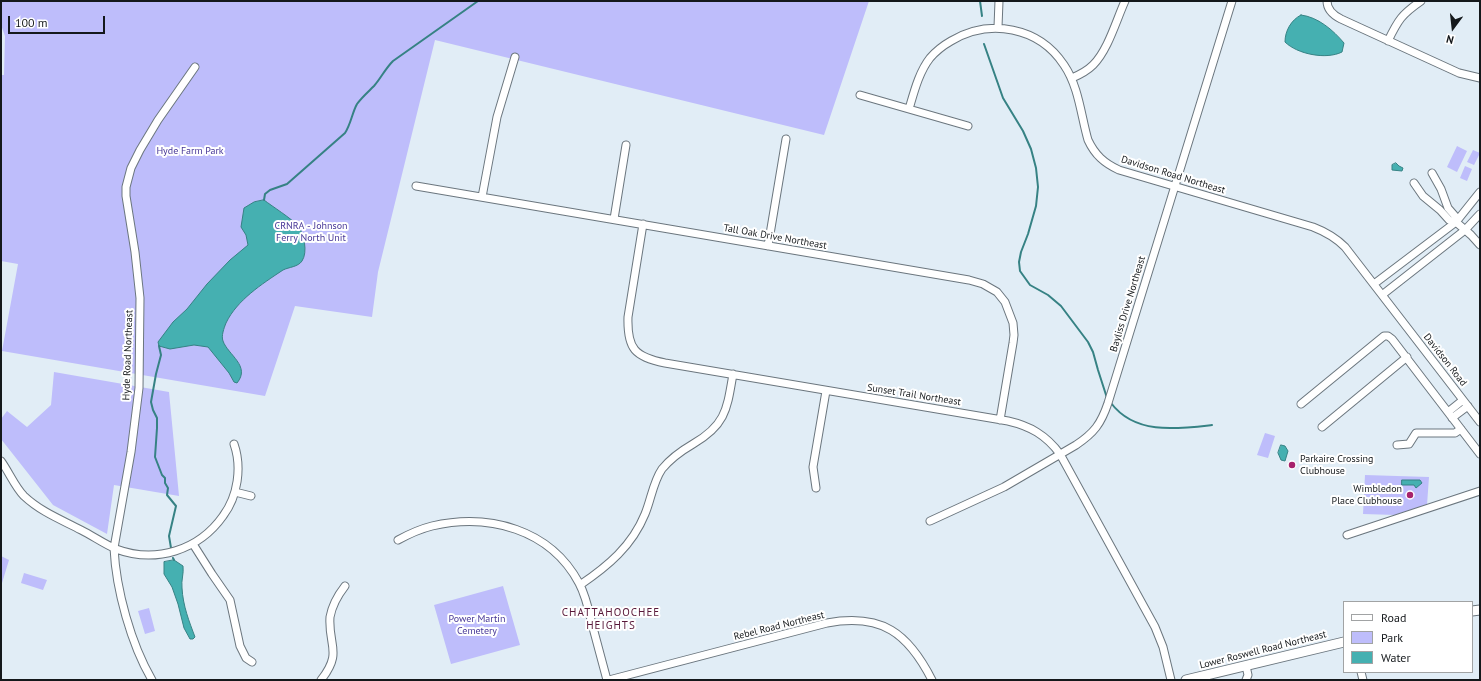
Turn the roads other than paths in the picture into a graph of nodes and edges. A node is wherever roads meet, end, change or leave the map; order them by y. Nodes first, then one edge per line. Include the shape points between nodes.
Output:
1 (999, 1) edge
2 (1125, 1) edge
3 (1232, 1) edge
4 (1327, 1) edge
5 (1421, 1) edge
6 (998, 27) junction
7 (1388, 41) junction
8 (514, 57) dead end
9 (194, 67) dead end
10 (1072, 78) junction
11 (1480, 78) edge
12 (860, 95) dead end
13 (909, 109) junction
14 (968, 126) dead end
15 (786, 139) dead end
16 (626, 145) dead end
17 (1432, 173) dead end
18 (1414, 183) dead end
19 (416, 186) dead end
20 (1175, 187) junction
21 (1480, 192) edge
22 (482, 197) junction
23 (1480, 214) edge
24 (614, 219) junction
25 (1456, 222) junction
26 (643, 224) junction
27 (1465, 230) junction
28 (1480, 245) edge
29 (768, 246) junction
30 (1374, 284) junction
31 (1382, 295) junction
32 (1393, 310) joint
33 (1407, 358) junction
34 (733, 374) junction
35 (826, 391) junction
36 (1466, 403) junction
37 (1301, 404) dead end
38 (1450, 415) junction
39 (1000, 420) junction
40 (1480, 422) edge
41 (1322, 427) dead end
42 (1461, 429) junction
43 (234, 444) dead end
44 (1397, 445) dead end
45 (1060, 454) junction
46 (1480, 454) edge
47 (1, 461) edge
48 (816, 488) dead end
49 (1480, 491) edge
50 (235, 492) junction
51 (251, 496) dead end
52 (930, 521) dead end
53 (1347, 535) dead end
54 (398, 540) dead end
55 (193, 544) junction
56 (114, 548) junction
57 (580, 584) junction
58 (345, 586) dead end
59 (1343, 642) edge
60 (252, 662) dead end
61 (1246, 666) junction
62 (152, 680) edge
63 (321, 680) edge
64 (608, 680) edge
65 (932, 680) edge
66 (1171, 680) edge
67 (1186, 680) edge
68 (1246, 680) edge

1 - 6 street
2 - 10 street via 1097,60 1087,71
3 - 20 street, Bayliss Drive Northeast
4 - 7 street via 1328,9 1335,16
5 - 7 street via 1400,18
6 - 10 street, Davidson Road Northeast via 1024,33 1042,42 1058,57
6 - 13 street, Davidson Road Northeast via 971,32 944,45 930,58 919,79
7 - 11 street via 1459,74
8 - 22 street via 497,117
9 - 56 street, Hyde Road Northeast via 140,150 126,186 139,286 139,388
10 - 20 street, Davidson Road Northeast via 1088,140 1099,158 1119,170
12 - 13 street
13 - 14 street
15 - 29 street
16 - 24 street
17 - 25 street
18 - 25 street via 1423,196 1449,220
19 - 22 street, Tall Oak Drive Northeast
20 - 30 street, Davidson Road Northeast via 1326,232 1345,247
20 - 45 street, Bayliss Drive Northeast via 1105,414 1087,438
21 - 25 street
22 - 24 street, Tall Oak Drive Northeast
23 - 27 street
24 - 26 street, Tall Oak Drive Northeast
25 - 27 street
25 - 30 street
26 - 29 street, Tall Oak Drive Northeast
26 - 34 street, Sunset Trail Northeast via 628,317 628,338 635,350 639,355 653,361
27 - 28 street
27 - 31 street
29 - 39 street, Tall Oak Drive Northeast via 968,280 991,287 1001,296 1009,309 1014,335
30 - 31 street, Davidson Road Northeast
31 - 32 street, Davidson Road Northeast
32 - 36 street, Davidson Road
33 - 37 street via 1392,339 1384,336
33 - 38 street
33 - 41 street
34 - 35 street, Sunset Trail Northeast
34 - 57 street via 725,411 719,423 705,437 668,462 659,473 644,518 632,540 609,564
35 - 39 street, Sunset Trail Northeast
35 - 48 street via 813,467
36 - 38 street
36 - 40 street, Davidson Road
38 - 42 street
39 - 45 street, Sunset Trail Northeast via 1017,423 1042,434
42 - 44 street via 1455,433 1416,434 1409,444
42 - 46 street
43 - 50 street via 238,458
45 - 52 street, Bayliss Drive Northeast via 1004,487
45 - 66 street, Sunset Trail Northeast via 1155,627
47 - 56 street via 23,495 32,503
49 - 53 street
50 - 51 street
50 - 55 street via 219,522
54 - 57 street via 432,526 457,522 487,523 515,529 543,541 561,557
55 - 56 street via 154,555
55 - 60 street via 230,600 240,646 246,658
56 - 62 street, Hyde Road Northeast via 127,618 137,651
57 - 64 street
58 - 63 street via 331,614 333,660
59 - 61 street, Lower Roswell Road Northeast
61 - 67 street, Lower Roswell Road Northeast
61 - 68 street
64 - 65 street, Rebel Road Northeast via 827,623 853,620 877,624 906,640 917,653

